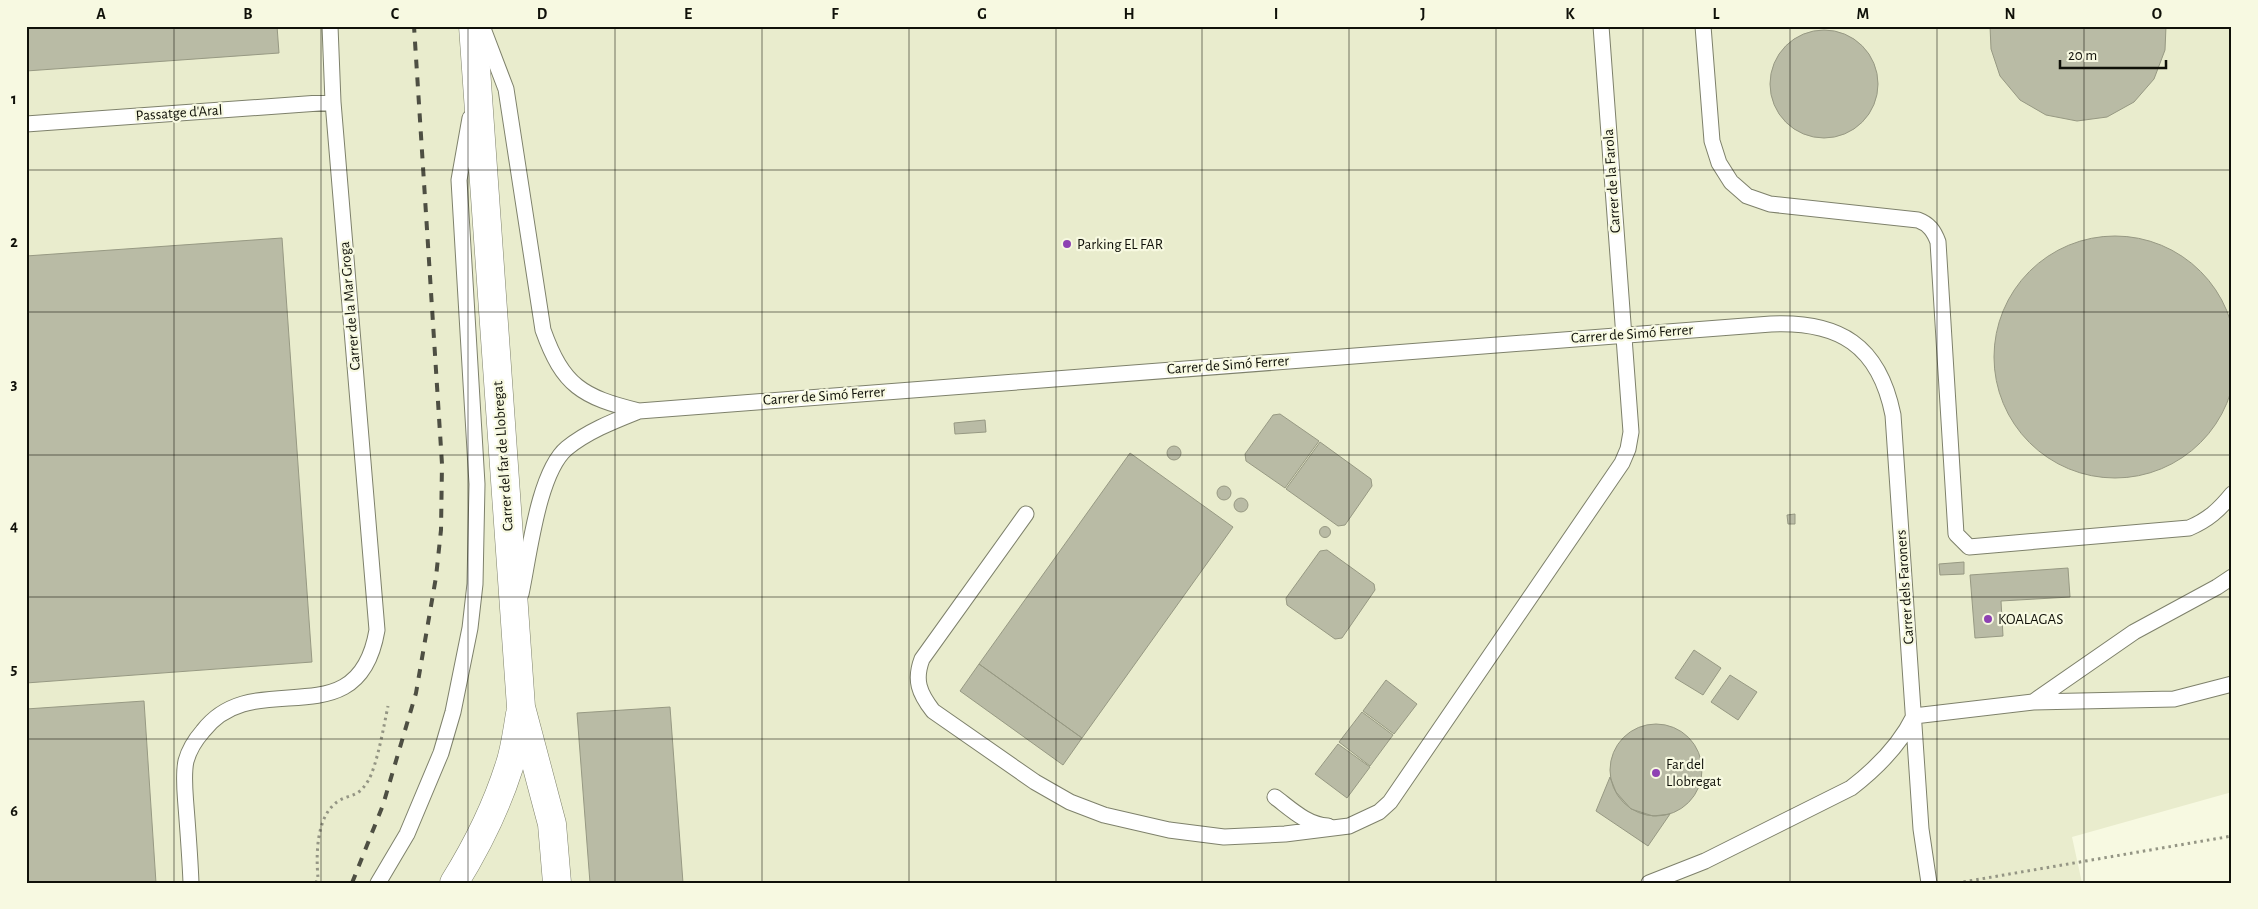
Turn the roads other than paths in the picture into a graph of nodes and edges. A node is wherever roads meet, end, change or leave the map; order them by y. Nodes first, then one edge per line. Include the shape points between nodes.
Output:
1 (330, 26) edge
2 (473, 26) edge
3 (482, 26) edge
4 (1601, 26) edge
5 (1703, 26) edge
6 (477, 85) junction
7 (333, 102) junction
8 (26, 124) edge
9 (1818, 326) joint
10 (1623, 335) junction
11 (639, 411) junction
12 (2232, 494) edge
13 (1026, 514) dead end
14 (2232, 577) edge
15 (516, 620) junction
16 (2232, 684) edge
17 (2033, 702) junction
18 (521, 707) junction
19 (1914, 716) junction
20 (1276, 798) dead end
21 (1349, 826) junction
22 (191, 883) edge
23 (378, 883) edge
24 (454, 883) edge
25 (557, 883) edge
26 (1649, 883) edge
27 (1929, 883) edge

1 - 7 lane, Carrer de la Mar Groga
2 - 6 street, Carrer del far de Llobregat
3 - 11 lane via 506,89 543,330 553,356 567,377 585,394
4 - 10 lane, Carrer de la Farola
5 - 12 lane via 1712,140 1719,164 1731,182 1747,196 1770,204 1918,220 1934,232 1938,242 1956,534 1969,546 2189,528 2204,522
6 - 15 street, Carrer del far de Llobregat
6 - 23 lane via 459,180 477,484 475,584 470,628 441,753 407,834
7 - 8 lane, Passatge d'Aral
7 - 22 lane, Carrer de la Mar Groga via 377,630 368,663 344,688 318,695 256,700 236,705 207,725 196,739 186,760 185,780
9 - 10 lane, Carrer de Simó Ferrer via 1771,324
9 - 19 lane, Carrer dels Faroners via 1857,345 1881,376 1889,394
10 - 11 lane, Carrer de Simó Ferrer
10 - 21 lane, Carrer de la Farola via 1631,432 1622,464 1390,802 1379,812
11 - 15 lane via 603,426 567,448 550,472 540,502
13 - 21 lane via 922,659 918,686 933,711 1035,782 1070,802 1104,815 1169,830 1224,837
14 - 17 lane via 2134,632
15 - 18 street, Carrer del far de Llobregat
16 - 17 lane via 2174,699
17 - 19 lane
18 - 24 street via 510,765 492,813
18 - 25 street, Carrer del far de Llobregat via 552,824
19 - 26 lane via 1906,733 1871,773 1851,788 1705,861
19 - 27 lane, Carrer dels Faroners via 1921,829
20 - 21 lane via 1314,824

